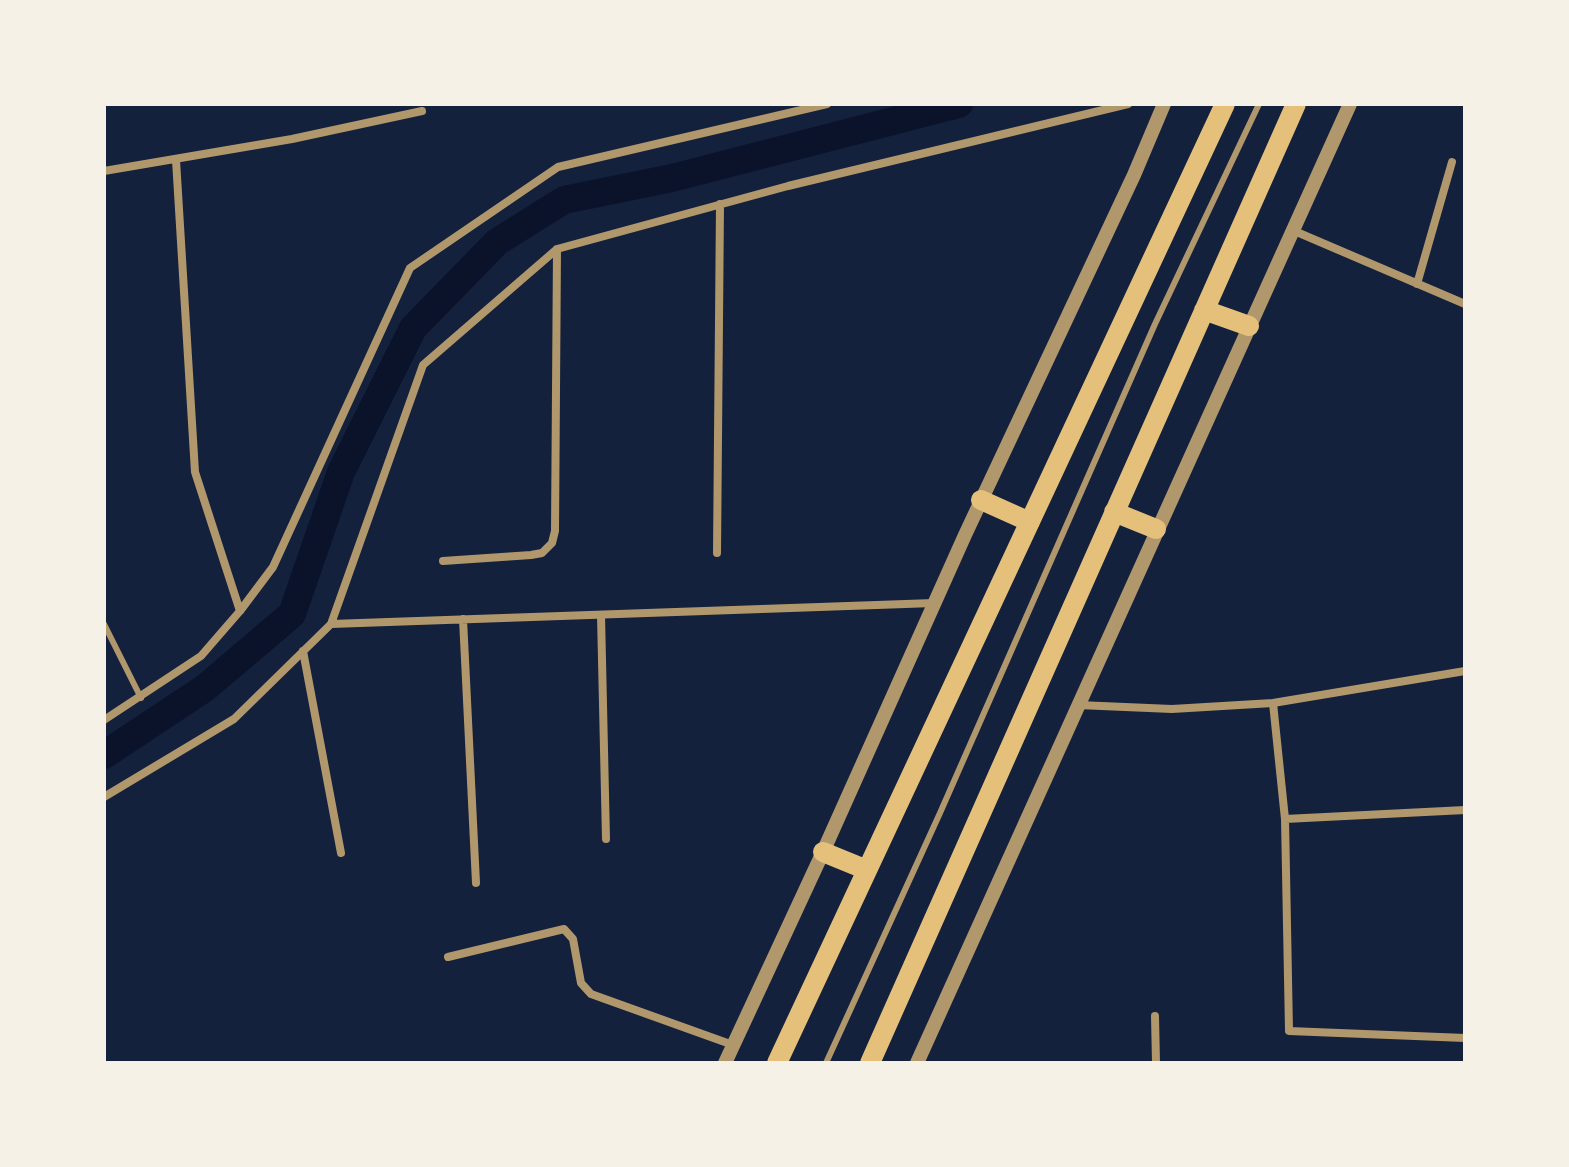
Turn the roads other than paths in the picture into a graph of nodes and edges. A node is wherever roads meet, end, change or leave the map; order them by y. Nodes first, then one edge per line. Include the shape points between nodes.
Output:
1 (827, 104) edge
2 (1128, 104) edge
3 (1164, 104) edge
4 (1225, 104) edge
5 (1259, 104) edge
6 (1296, 104) edge
7 (1350, 104) edge
8 (422, 111) dead end
9 (176, 160) junction
10 (1452, 162) dead end
11 (104, 171) edge
12 (720, 204) junction
13 (1292, 230) junction
14 (557, 249) junction
15 (1417, 284) junction
16 (1465, 304) edge
17 (1204, 310) junction
18 (1249, 326) junction
19 (981, 500) junction
20 (1114, 512) junction
21 (1030, 522) junction
22 (1156, 529) junction
23 (717, 553) dead end
24 (443, 561) dead end
25 (934, 603) junction
26 (240, 611) junction
27 (601, 615) junction
28 (463, 619) junction
29 (104, 624) edge
30 (331, 624) junction
31 (303, 651) junction
32 (1465, 671) edge
33 (141, 698) junction
34 (1273, 703) junction
35 (1077, 705) junction
36 (104, 720) edge
37 (104, 797) edge
38 (1465, 810) edge
39 (1285, 819) junction
40 (606, 839) dead end
41 (823, 852) junction
42 (341, 853) dead end
43 (867, 870) junction
44 (476, 883) dead end
45 (448, 957) dead end
46 (1155, 1016) dead end
47 (1465, 1038) edge
48 (733, 1045) junction
49 (725, 1063) edge
50 (777, 1063) edge
51 (826, 1063) edge
52 (870, 1063) edge
53 (917, 1063) edge
54 (1156, 1063) edge

1 - 26 street via 558,167 410,268 273,567
2 - 12 street
3 - 19 street
4 - 21 main road
5 - 51 lane via 1155,324
6 - 17 main road
7 - 13 street
8 - 9 street
9 - 11 street
9 - 26 street via 195,472
10 - 15 street
12 - 14 street
12 - 23 street
13 - 15 street
13 - 18 street
14 - 24 street via 552,543 531,555
14 - 30 street via 423,365
15 - 16 street
17 - 18 main road
17 - 20 main road
18 - 22 street
19 - 21 main road
19 - 25 street
20 - 22 main road
20 - 52 main road
21 - 43 main road
22 - 35 street
25 - 27 street
25 - 41 street
26 - 33 street via 201,656
27 - 28 street
27 - 40 street
28 - 30 street
28 - 44 street
29 - 33 lane
30 - 31 street
31 - 37 street via 234,719
31 - 42 street
32 - 34 street
33 - 36 street
34 - 35 street via 1172,709
34 - 39 street
35 - 53 street
38 - 39 street
39 - 47 street via 1289,1031
41 - 43 main road
41 - 48 street
43 - 50 main road
45 - 48 street via 564,929 573,939 581,983 591,994
46 - 54 street
48 - 49 street

